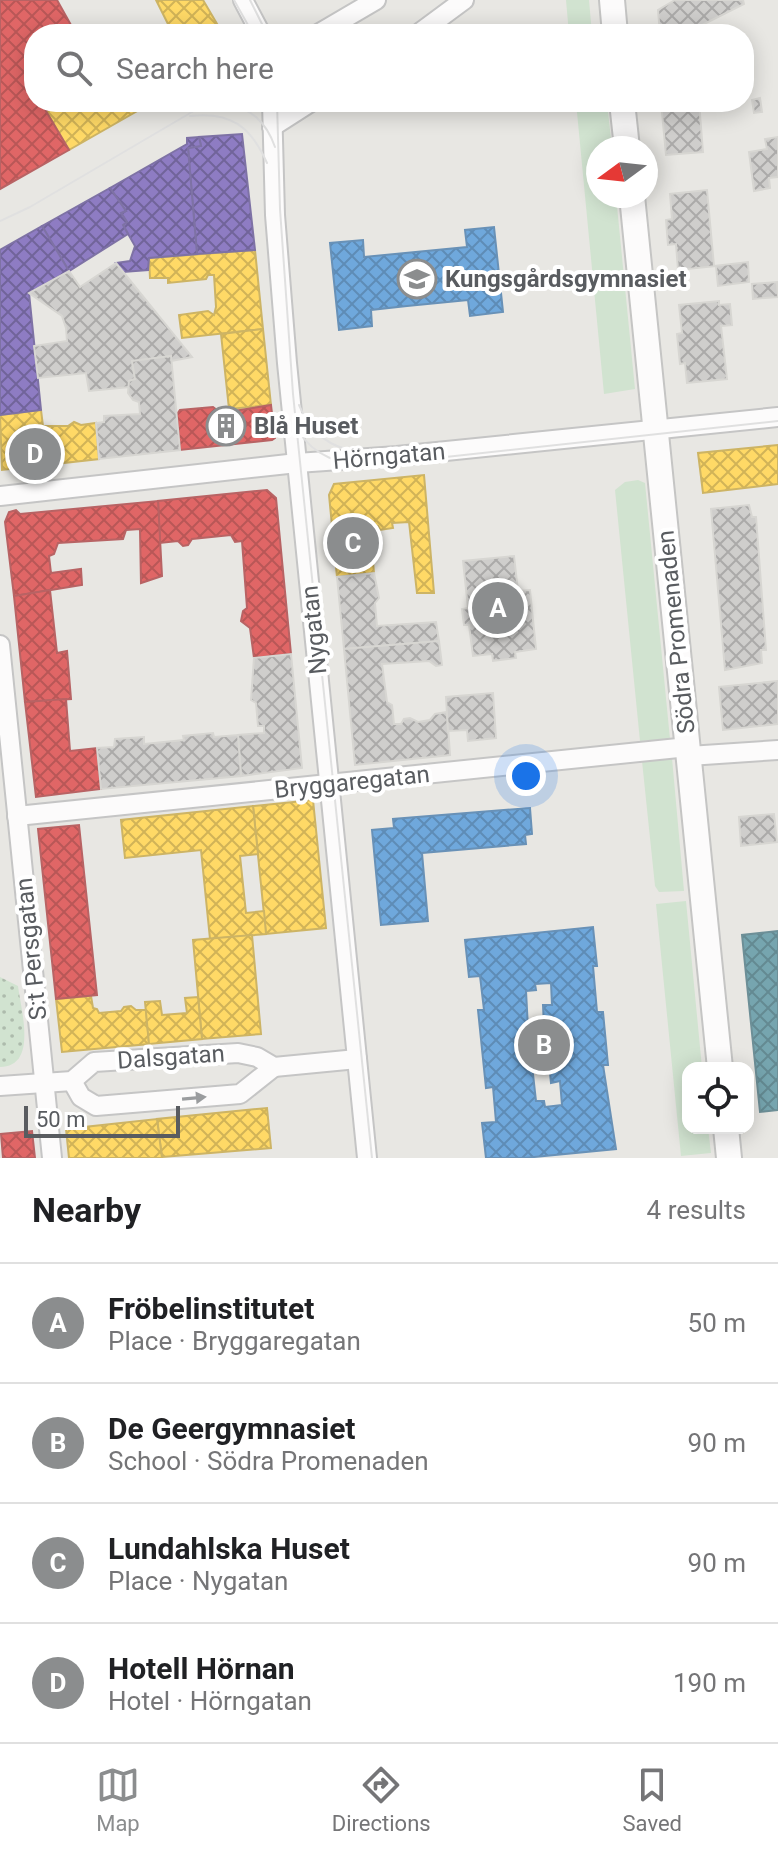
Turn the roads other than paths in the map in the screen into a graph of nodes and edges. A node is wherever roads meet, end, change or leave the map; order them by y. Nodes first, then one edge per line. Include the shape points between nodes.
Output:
1 (243, 0) edge
2 (376, 0) edge
3 (464, 0) edge
4 (612, 0) edge
5 (256, 24) edge
6 (335, 24) edge
7 (432, 24) edge
8 (614, 24) edge
9 (272, 112) edge
10 (295, 112) edge
11 (623, 112) edge
12 (272, 127) junction
13 (626, 136) edge
14 (633, 208) edge
15 (778, 417) edge
16 (656, 428) junction
17 (297, 463) junction
18 (0, 496) edge
19 (0, 645) edge
20 (778, 750) edge
21 (688, 751) junction
22 (330, 784) junction
23 (17, 816) junction
24 (357, 1059) junction
25 (719, 1062) edge
26 (274, 1067) junction
27 (72, 1081) junction
28 (46, 1084) junction
29 (0, 1086) edge
30 (727, 1134) edge
31 (52, 1158) edge
32 (367, 1158) edge
33 (729, 1158) edge

1 - 5 street
2 - 6 street
3 - 7 street
4 - 8 main road
9 - 12 street, Nygatan
10 - 12 street
11 - 13 main road
12 - 17 street, Nygatan
14 - 16 main road, Södra Promenaden
15 - 16 street, Hörngatan
16 - 17 street, Hörngatan
16 - 21 main road, Södra Promenaden
17 - 18 street, Hörngatan
17 - 22 street, Nygatan
19 - 23 street, S:t Persgatan
20 - 21 street, Bryggaregatan
21 - 22 street, Bryggaregatan
21 - 25 main road, Södra Promenaden
22 - 23 street, Bryggaregatan
22 - 24 street, Nygatan
23 - 28 street, S:t Persgatan
24 - 26 street, Dalsgatan
24 - 32 street, Nygatan
26 - 27 street, Dalsgatan via 238,1053 94,1062
27 -> 26 street, Dalsgatan via 81,1097 96,1106 240,1094
27 - 28 street, Dalsgatan
28 - 29 street, Dalsgatan
28 - 31 street, S:t Persgatan
30 - 33 main road

